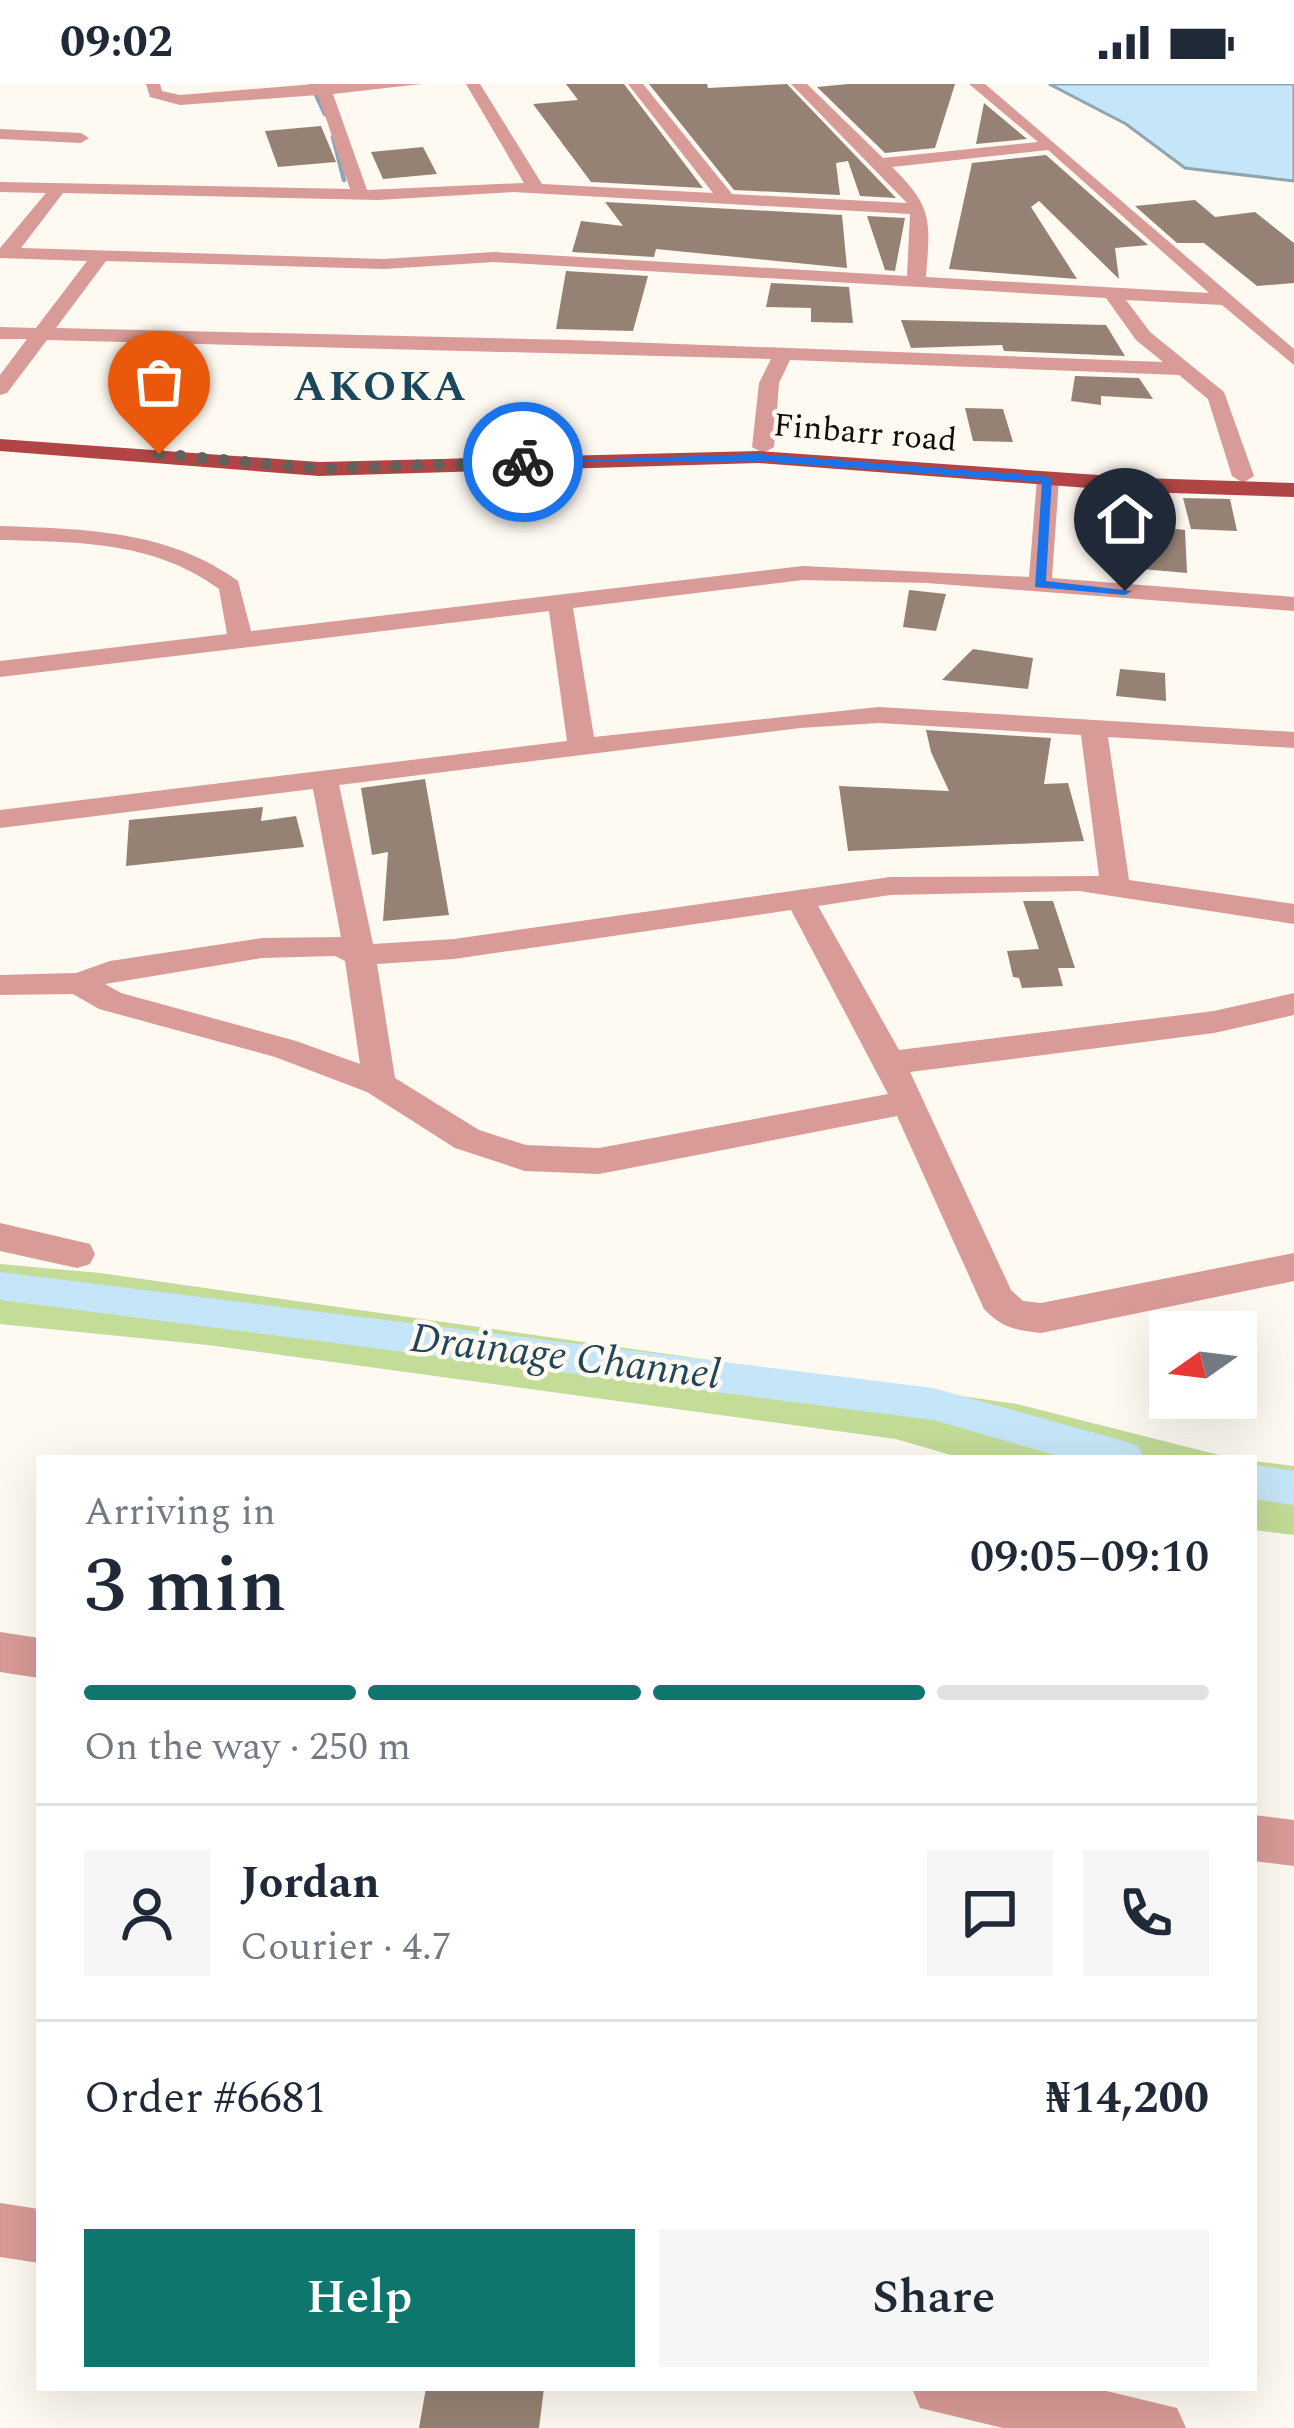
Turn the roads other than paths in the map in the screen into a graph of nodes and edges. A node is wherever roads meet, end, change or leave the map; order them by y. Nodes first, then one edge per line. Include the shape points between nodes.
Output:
1 (153, 84) edge
2 (414, 84) edge
3 (473, 84) edge
4 (635, 84) edge
5 (798, 84) edge
6 (976, 84) edge
7 (317, 89) edge
8 (0, 134) edge
9 (81, 138) dead end
10 (1052, 145) junction
11 (882, 163) junction
12 (0, 187) edge
13 (536, 188) junction
14 (58, 189) junction
15 (360, 195) junction
16 (728, 200) junction
17 (917, 209) junction
18 (4, 253) edge
19 (99, 258) junction
20 (916, 283) junction
21 (1113, 295) junction
22 (1227, 300) junction
23 (0, 333) edge
24 (40, 334) junction
25 (782, 357) junction
26 (1294, 359) edge
27 (1179, 369) junction
28 (0, 389) edge
29 (0, 434) edge
30 (0, 446) edge
31 (763, 447) junction
32 (1243, 476) junction
33 (1294, 478) edge
34 (1048, 479) junction
35 (1294, 490) edge
36 (0, 533) edge
37 (1040, 584) junction
38 (1294, 604) edge
39 (560, 605) junction
40 (241, 642) junction
41 (0, 669) edge
42 (1093, 725) junction
43 (1294, 740) edge
44 (582, 749) junction
45 (325, 782) junction
46 (0, 819) edge
47 (1115, 886) junction
48 (799, 898) junction
49 (1294, 914) edge
50 (360, 955) junction
51 (79, 982) junction
52 (0, 985) edge
53 (1294, 1004) edge
54 (890, 1063) junction
55 (379, 1084) junction
56 (905, 1103) junction
57 (0, 1238) edge
58 (77, 1254) dead end
59 (1294, 1267) edge
60 (0, 1652) edge
61 (36, 1658) edge
62 (1257, 1838) edge
63 (1294, 1843) edge
64 (0, 2230) edge
65 (36, 2236) edge
66 (956, 2391) edge
67 (1157, 2428) edge

1 - 7 street via 155,94 180,100
2 - 7 street
3 - 13 street
4 - 16 street
5 - 11 street
6 - 10 street
7 - 15 street
8 - 9 street
10 - 11 street
10 - 22 street
11 - 17 street
12 - 14 street
13 - 15 street
13 - 16 street
14 - 15 street
14 - 18 street
16 - 17 street
17 - 20 street
18 - 19 street
19 - 20 street via 384,265 494,256
19 - 24 street
20 - 21 street
21 - 22 street
21 - 27 street
22 - 26 street
23 - 24 street
24 - 25 street
24 - 28 street
25 - 27 street
25 - 31 street via 770,383
27 - 32 street via 1217,396
29 - 31 main road, Finbarr road via 325,457
30 - 34 main road, Finbarr road via 319,469 699,456
31 - 32 main road, Finbarr road
32 - 33 main road, Finbarr road
34 - 35 main road, Finbarr road
34 - 37 street
36 - 40 street via 122,542 205,568 230,586
37 - 38 street
37 - 39 street via 803,573
39 - 40 street
39 - 44 street
40 - 41 street
42 - 43 street
42 - 44 street via 879,715
42 - 47 street
44 - 45 street
45 - 46 street
45 - 50 street
47 - 48 street via 960,883
47 - 49 street
48 - 50 street via 454,949
48 - 54 street
50 - 51 street via 338,946 262,948
50 - 55 street
51 - 52 street
51 - 55 street via 110,1001
53 - 54 street via 1214,1022
54 - 56 street
55 - 56 street via 466,1139 554,1162 599,1161
56 - 59 street via 997,1298 1013,1315 1041,1318
57 - 58 street
60 - 61 street
62 - 63 street
64 - 65 street
66 - 67 street

